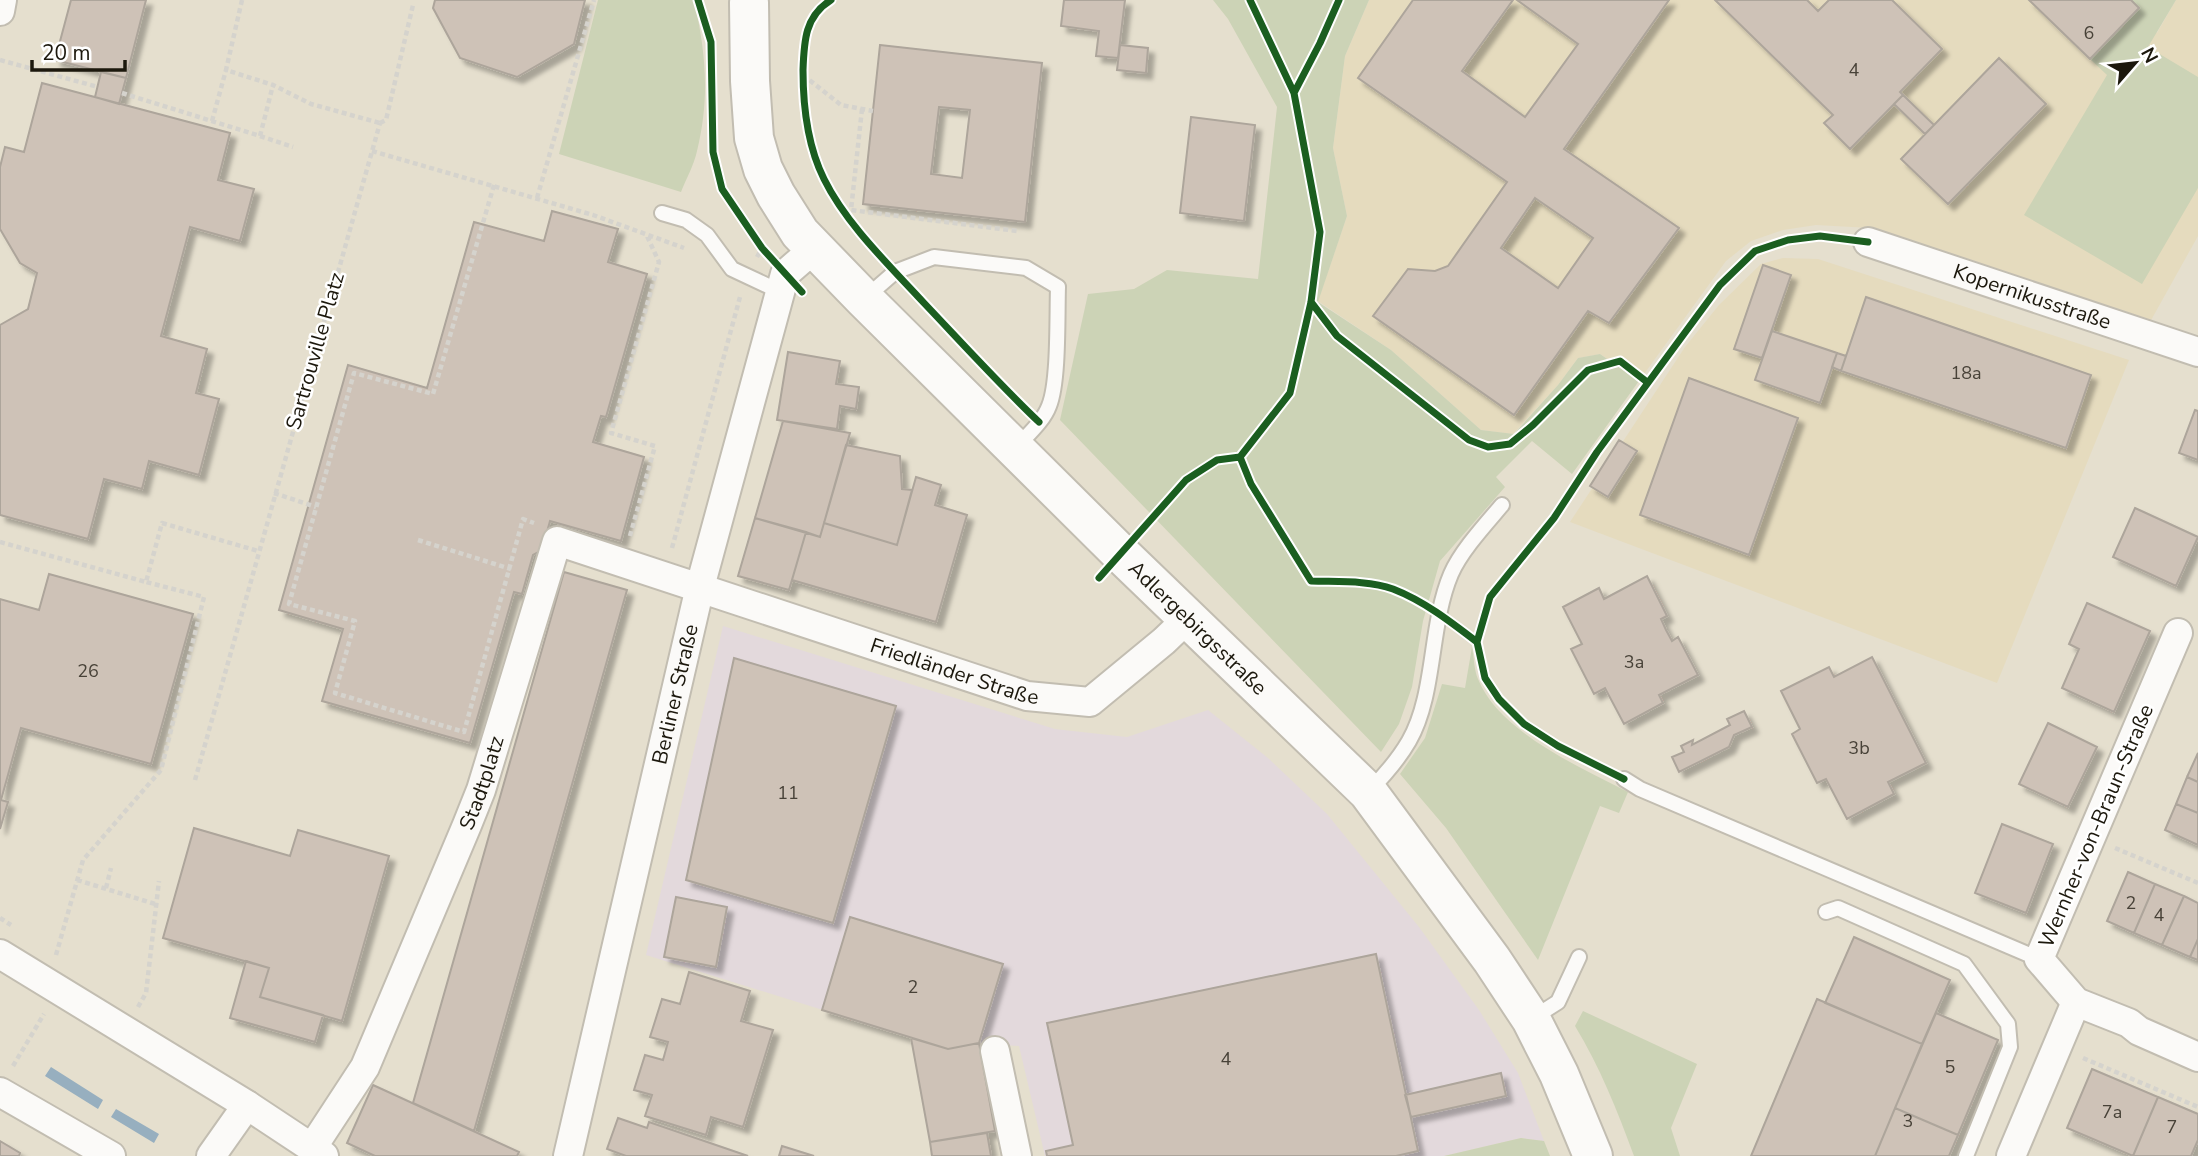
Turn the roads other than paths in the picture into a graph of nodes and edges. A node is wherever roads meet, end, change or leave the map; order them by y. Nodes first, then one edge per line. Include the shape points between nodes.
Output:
1 (2, 0) edge
2 (750, 1) edge
3 (0, 11) edge
4 (662, 213) dead end
5 (1867, 242) dead end
6 (815, 248) junction
7 (781, 292) junction
8 (863, 299) junction
9 (2198, 352) edge
10 (1015, 449) junction
11 (1502, 505) dead end
12 (700, 587) junction
13 (1188, 618) junction
14 (2178, 633) dead end
15 (1625, 779) dead end
16 (1368, 792) junction
17 (1826, 912) dead end
18 (0, 954) edge
19 (1579, 957) dead end
20 (2039, 958) junction
21 (2076, 1002) junction
22 (1531, 1019) junction
23 (995, 1051) dead end
24 (2198, 1057) edge
25 (3, 1084) edge
26 (247, 1105) junction
27 (318, 1152) edge
28 (111, 1156) edge
29 (211, 1156) edge
30 (568, 1156) edge
31 (1017, 1156) edge
32 (1593, 1156) edge
33 (1966, 1156) edge
34 (2011, 1156) edge

1 - 3 street
2 - 6 street, Adlergebirgsstraße via 754,138 776,195
4 - 7 lane via 686,220 707,236 732,269
5 - 9 street, Kopernikusstraße
6 - 7 street, Berliner Straße via 785,274
6 - 8 street, Adlergebirgsstraße
7 - 12 street, Berliner Straße
8 - 10 street, Adlergebirgsstraße
8 - 10 lane via 895,272 934,257 1026,268 1058,287 1050,405
10 - 13 street, Adlergebirgsstraße
11 - 16 lane via 1451,572 1438,613 1423,703 1410,739 1390,770
12 - 13 street, Friedländer Straße via 1027,696 1090,702
12 - 27 street, Stadtplatz via 557,541 481,790 365,1068
12 - 30 street, Berliner Straße
13 - 16 street, Adlergebirgsstraße
14 - 20 street, Wernher-von-Braun-Straße
15 - 20 lane
16 - 22 street, Adlergebirgsstraße
17 - 33 lane via 1838,908 1964,964 2008,1024 2010,1047
18 - 26 street, Stadtplatz
19 - 22 lane via 1558,1002
20 - 21 street, Wernher-von-Braun-Straße
21 - 24 street, Wernher-von-Braun-Straße
21 - 34 street
22 - 32 street, Adlergebirgsstraße
23 - 31 street
25 - 28 street
26 - 27 street, Stadtplatz
26 - 29 street

